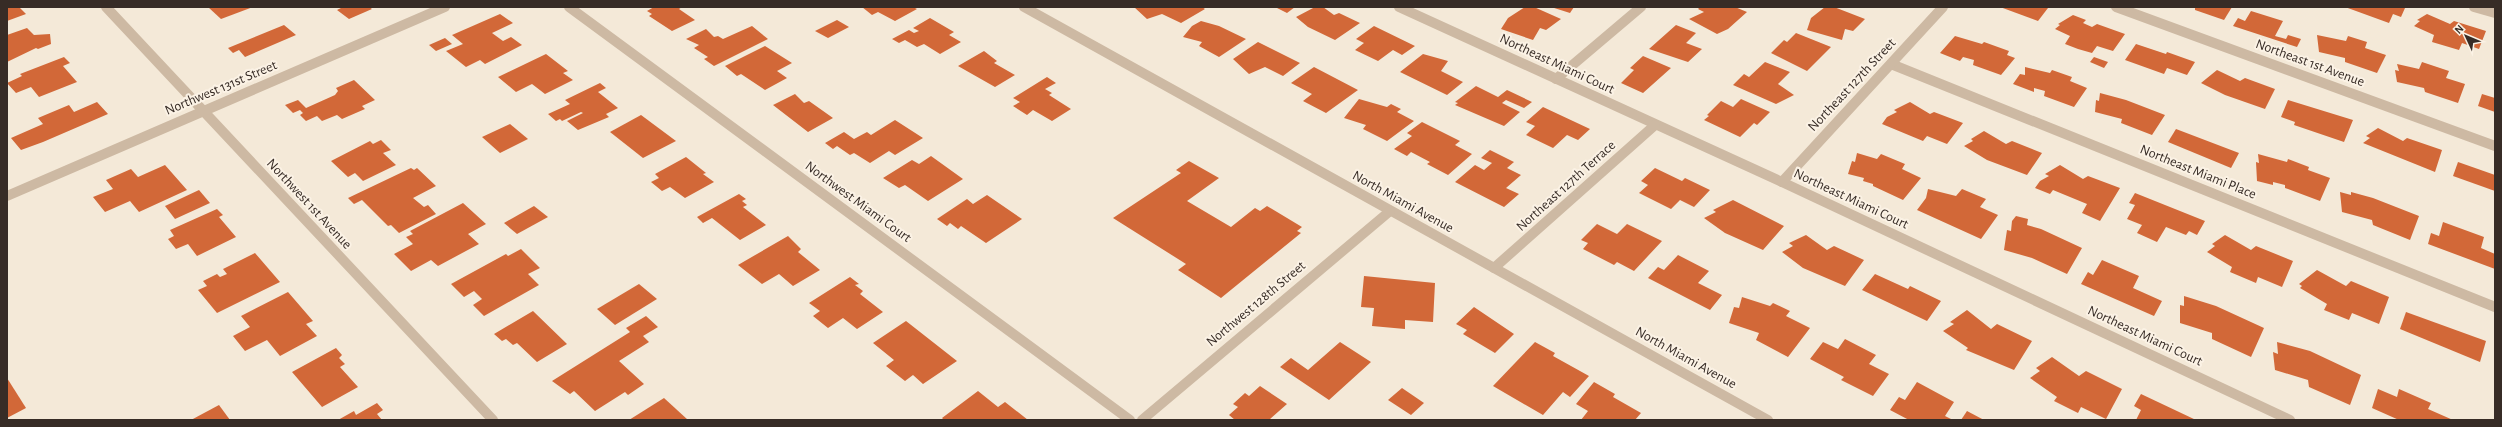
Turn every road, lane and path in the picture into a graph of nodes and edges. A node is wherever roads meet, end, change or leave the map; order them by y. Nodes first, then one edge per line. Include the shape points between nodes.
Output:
1 (106, 7) edge
2 (446, 7) edge
3 (569, 7) edge
4 (1024, 7) edge
5 (1399, 7) edge
6 (1641, 7) edge
7 (1943, 7) edge
8 (2116, 7) edge
9 (2474, 7) edge
10 (2495, 14) edge
11 (1891, 64) junction
12 (1556, 79) junction
13 (203, 111) junction
14 (1656, 125) junction
15 (2495, 146) edge
16 (1782, 182) junction
17 (7, 196) edge
18 (1390, 211) junction
19 (1494, 268) junction
20 (2495, 307) edge
21 (493, 420) edge
22 (1130, 420) edge
23 (1142, 420) edge
24 (1768, 420) edge
25 (2290, 420) edge

1 - 13 street, Northwest 1st Avenue
2 - 13 street, Northwest 131st Street
3 - 22 street, Northwest Miami Court
4 - 18 street, North Miami Avenue
5 - 12 street, Northeast Miami Court
6 - 12 street
7 - 11 street, Northeast 127th Street
8 - 15 street, Northeast 1st Avenue
9 - 10 street
11 - 16 street, Northeast 127th Street
11 - 20 street, Northeast Miami Place
12 - 14 street, Northeast Miami Court
13 - 17 street, Northwest 131st Street
13 - 21 street, Northwest 1st Avenue
14 - 16 street, Northeast Miami Court
14 - 19 street, Northeast 127th Terrace
16 - 25 street, Northeast Miami Court
18 - 19 street, North Miami Avenue
18 - 23 street, Northwest 128th Street
19 - 24 street, North Miami Avenue

